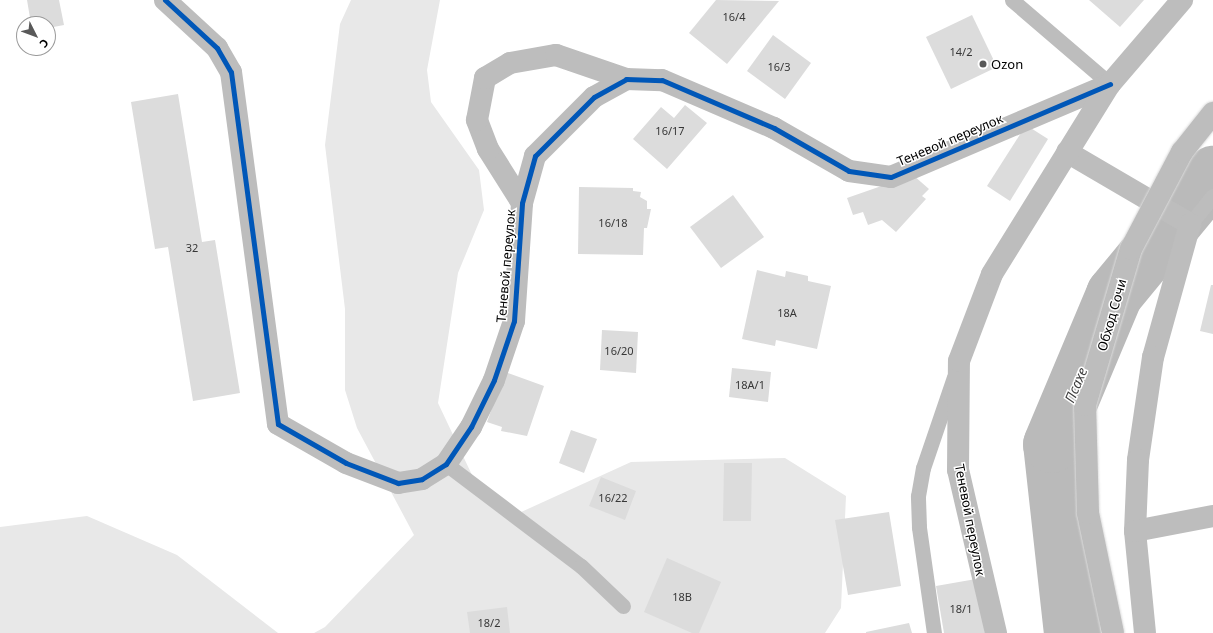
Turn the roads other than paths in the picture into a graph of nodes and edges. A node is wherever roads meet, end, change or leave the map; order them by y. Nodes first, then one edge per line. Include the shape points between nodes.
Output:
1 (166, 0) edge
2 (1012, 0) edge
3 (1182, 0) edge
4 (626, 79) junction
5 (1110, 84) junction
6 (1213, 113) edge
7 (1067, 152) junction
8 (1213, 196) edge
9 (522, 203) junction
10 (1190, 224) junction
11 (959, 361) junction
12 (446, 464) junction
13 (1213, 516) edge
14 (1135, 531) junction
15 (623, 606) dead end
16 (934, 633) edge
17 (996, 633) edge
18 (1113, 633) edge
19 (1145, 633) edge

1 - 12 main road, Теневой переулок via 217,48 231,72 278,424 346,463 398,483 422,479
2 - 5 lane
3 - 5 main road, Теневой переулок
4 - 5 main road, Теневой переулок via 662,80 774,128 849,171 891,177
4 - 9 main road, Теневой переулок via 594,96 535,156
4 - 9 main road via 556,55 510,62 485,78 477,120 488,149
5 - 7 main road, Теневой переулок
6 - 18 main road, Обход Сочи, bridge via 1182,152 1131,249 1085,405 1088,513
7 - 10 main road
7 - 11 main road, Теневой переулок via 992,274
8 - 10 lane
9 - 12 main road, Теневой переулок via 514,321 494,380 471,427
10 - 14 main road via 1153,357 1138,460
11 - 16 lane via 923,468 918,496 919,527
11 - 17 main road, Теневой переулок via 958,470
12 - 15 lane via 581,566
13 - 14 main road
14 - 19 main road

